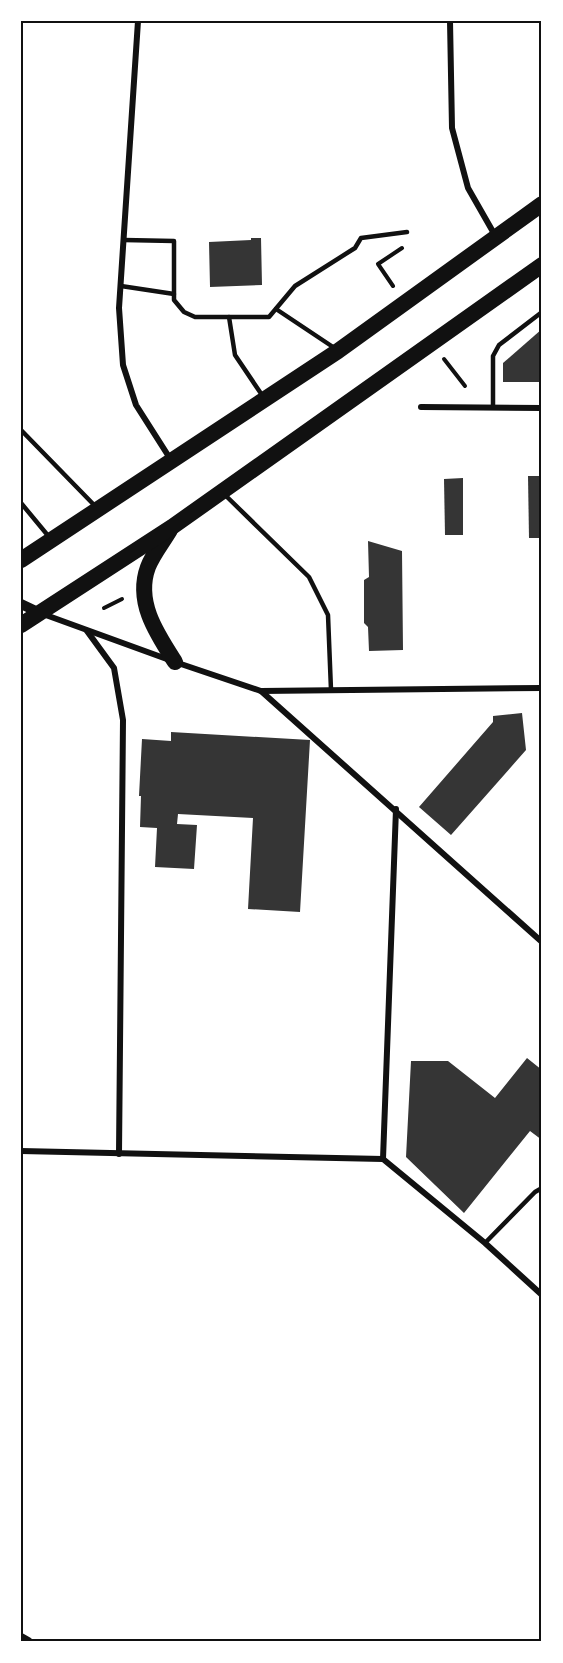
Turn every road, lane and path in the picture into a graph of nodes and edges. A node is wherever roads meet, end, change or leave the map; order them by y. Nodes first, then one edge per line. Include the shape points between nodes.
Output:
1 (138, 21) edge
2 (450, 21) edge
3 (542, 204) edge
4 (407, 232) dead end
5 (497, 237) junction
6 (124, 240) junction
7 (410, 243) dead end
8 (378, 264) dead end
9 (542, 265) edge
10 (121, 285) junction
11 (174, 294) junction
12 (276, 309) junction
13 (542, 312) edge
14 (230, 317) junction
15 (338, 351) junction
16 (448, 365) dead end
17 (465, 386) dead end
18 (265, 399) junction
19 (421, 407) dead end
20 (493, 407) junction
21 (542, 408) edge
22 (21, 430) edge
23 (172, 462) junction
24 (222, 491) junction
25 (21, 503) edge
26 (99, 510) junction
27 (172, 527) junction
28 (52, 540) junction
29 (21, 560) edge
30 (122, 599) dead end
31 (21, 604) edge
32 (104, 608) dead end
33 (40, 613) junction
34 (21, 625) edge
35 (87, 630) junction
36 (175, 662) junction
37 (542, 688) edge
38 (331, 690) junction
39 (261, 691) junction
40 (396, 809) junction
41 (542, 942) edge
42 (21, 1151) edge
43 (119, 1154) junction
44 (383, 1159) junction
45 (542, 1188) edge
46 (485, 1243) junction
47 (542, 1295) edge
48 (21, 1638) edge
49 (28, 1642) edge

1 - 6 street
2 - 5 street via 452,128 468,188
3 - 5 highway
4 - 12 lane via 361,238 355,248 295,286
5 - 15 highway
6 - 10 street
6 - 11 lane via 174,241
7 - 8 path
9 - 24 highway
10 - 11 lane
10 - 23 street via 123,365 136,405
11 - 14 lane via 184,312 195,317
12 - 14 lane via 269,317
12 - 15 lane
13 - 20 lane via 499,345 493,356
14 - 18 lane via 235,355
15 - 18 highway
16 - 17 path
18 - 23 highway
19 - 20 street
20 - 21 street
22 - 26 lane
23 - 26 highway
24 - 27 highway
24 - 38 lane via 309,577 327,615
25 - 28 lane
26 - 28 highway
27 - 33 highway
27 - 36 highway via 148,567 144,589 147,613
28 - 29 highway
30 - 32 path
31 - 33 street
33 - 34 highway
33 - 35 street
35 - 36 street
35 - 43 street via 114,668 123,720
36 - 39 street
37 - 38 street
38 - 39 street
39 - 40 street
40 - 41 street
40 - 44 street
42 - 43 street
43 - 44 street
44 - 46 street
45 - 46 lane
46 - 47 street
48 - 49 street

